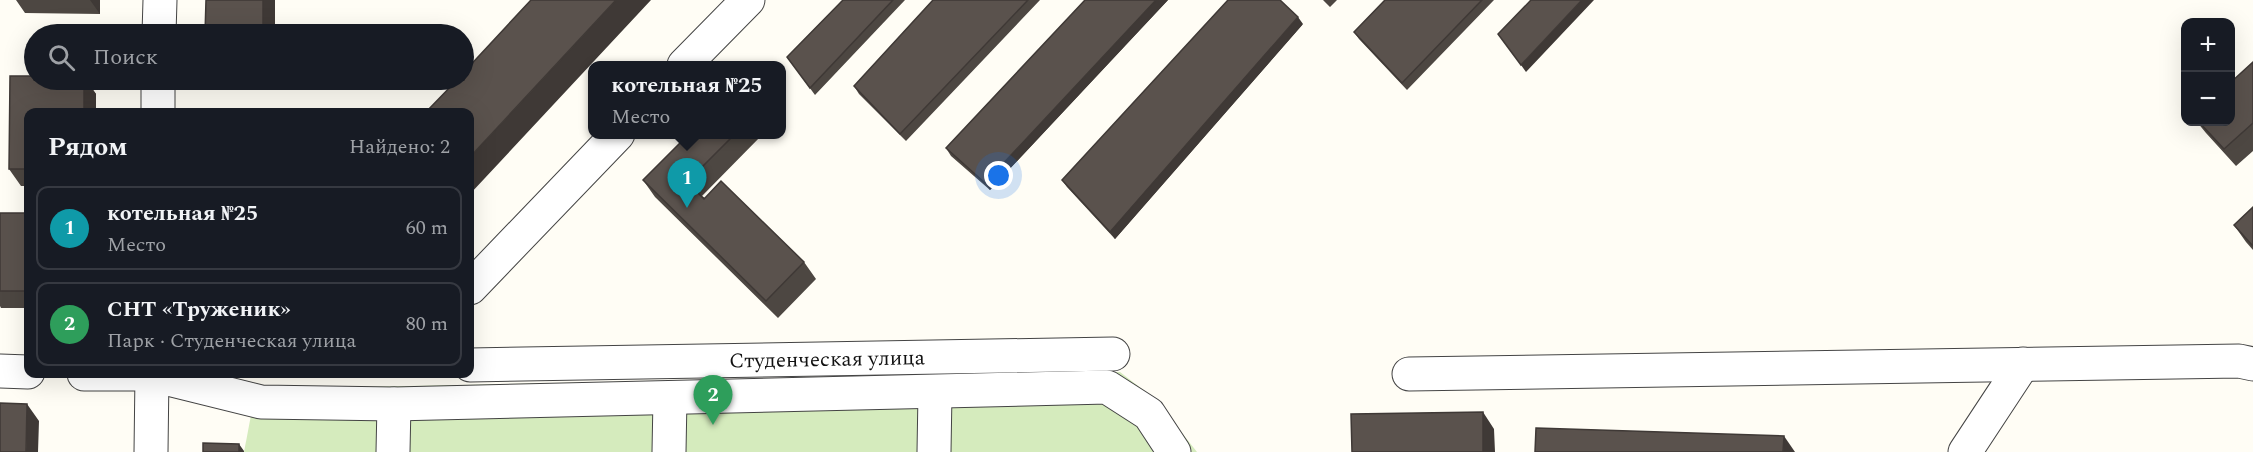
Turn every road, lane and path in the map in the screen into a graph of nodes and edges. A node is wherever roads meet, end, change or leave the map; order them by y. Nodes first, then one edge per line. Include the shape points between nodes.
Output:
1 (160, 0) edge
2 (747, 0) edge
3 (159, 24) edge
4 (689, 61) edge
5 (158, 90) edge
6 (158, 108) edge
7 (614, 139) edge
8 (474, 284) edge
9 (1113, 354) dead end
10 (2023, 364) junction
11 (2253, 364) edge
12 (474, 365) edge
13 (0, 371) edge
14 (24, 372) edge
15 (1409, 374) dead end
16 (152, 378) edge
17 (168, 378) edge
18 (935, 393) junction
19 (670, 398) junction
20 (394, 404) junction
21 (151, 452) edge
22 (393, 452) edge
23 (669, 452) edge
24 (934, 452) edge
25 (1174, 452) edge
26 (1965, 452) edge

1 - 3 street
2 - 4 street
5 - 6 street
7 - 8 street
9 - 12 street, Студенческая улица
10 - 11 street
10 - 15 street
10 - 26 street
13 - 14 street
16 - 21 street
17 - 20 street via 261,402
18 - 19 street
18 - 24 street
18 - 25 street via 1107,387 1149,414
19 - 20 street
19 - 23 street
20 - 22 street

